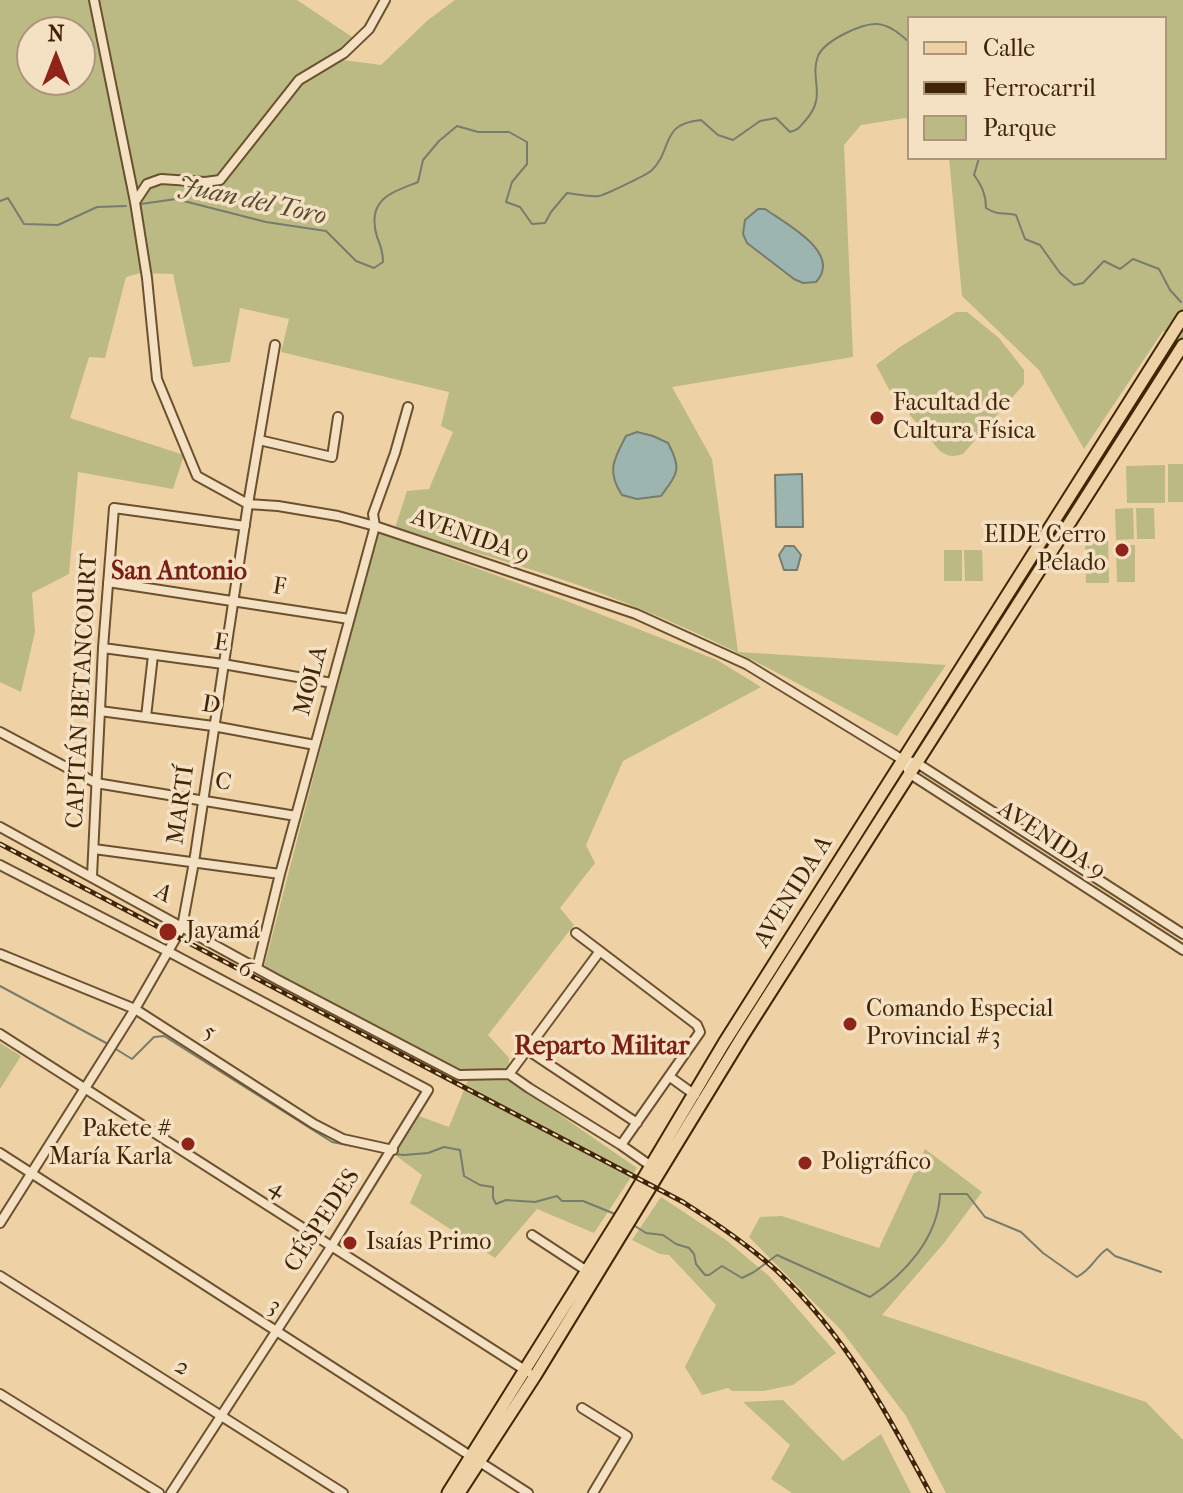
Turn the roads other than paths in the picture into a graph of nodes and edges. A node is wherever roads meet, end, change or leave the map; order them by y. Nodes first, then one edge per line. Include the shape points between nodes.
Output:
1 (94, 0) edge
2 (385, 0) edge
3 (135, 202) junction
4 (1183, 317) edge
5 (275, 345) dead end
6 (1183, 345) edge
7 (408, 407) dead end
8 (338, 417) dead end
9 (259, 440) junction
10 (248, 504) junction
11 (245, 526) junction
12 (375, 526) junction
13 (108, 582) junction
14 (234, 602) junction
15 (349, 619) junction
16 (995, 640) junction
17 (978, 641) junction
18 (103, 648) junction
19 (153, 655) junction
20 (223, 664) junction
21 (332, 683) junction
22 (100, 711) junction
23 (146, 717) junction
24 (213, 726) junction
25 (0, 732) edge
26 (315, 745) junction
27 (903, 760) junction
28 (917, 763) junction
29 (910, 774) junction
30 (96, 783) junction
31 (202, 800) junction
32 (296, 816) junction
33 (0, 827) edge
34 (94, 849) junction
35 (194, 862) junction
36 (0, 865) edge
37 (280, 874) junction
38 (92, 876) junction
39 (1136, 903) junction
40 (1128, 914) junction
41 (182, 927) junction
42 (576, 933) dead end
43 (1183, 934) edge
44 (1183, 950) edge
45 (600, 951) junction
46 (169, 952) junction
47 (0, 954) edge
48 (257, 968) junction
49 (135, 1009) junction
50 (0, 1034) edge
51 (526, 1049) junction
52 (509, 1074) junction
53 (670, 1077) junction
54 (85, 1089) junction
55 (428, 1090) joint
56 (698, 1097) junction
57 (637, 1123) junction
58 (621, 1145) junction
59 (391, 1152) junction
60 (0, 1153) edge
61 (651, 1166) junction
62 (32, 1173) junction
63 (628, 1214) junction
64 (0, 1223) edge
65 (621, 1226) junction
66 (532, 1235) dead end
67 (331, 1247) junction
68 (587, 1271) junction
69 (0, 1276) edge
70 (275, 1331) junction
71 (530, 1373) junction
72 (0, 1394) edge
73 (582, 1408) dead end
74 (222, 1416) junction
75 (474, 1460) junction
76 (159, 1493) edge
77 (171, 1493) edge
78 (343, 1493) edge
79 (448, 1493) edge
80 (459, 1493) edge
81 (528, 1493) edge
82 (593, 1493) edge

1 - 3 street, AVENIDA 9
2 - 3 street via 369,29 344,53 299,80 220,180 161,179 147,184
3 - 10 street, AVENIDA 9 via 157,379 197,476
4 - 17 main road, AVENIDA A
5 - 9 street, MARTÍ
6 - 16 main road, AVENIDA A
7 - 12 street, MOLA via 373,514
8 - 9 street via 332,457
9 - 10 street, MARTÍ
10 - 11 street, MARTÍ
10 - 12 street, AVENIDA 9
11 - 13 street, CAPITÁN BETANCOURT via 114,508
11 - 14 street, MARTÍ
12 - 15 street, MOLA
12 - 27 street, AVENIDA 9 via 636,614 746,664
13 - 14 street, F
13 - 18 street, CAPITÁN BETANCOURT
14 - 15 street, F
14 - 20 street, MARTÍ
15 - 21 street, MOLA
16 - 17 main road
16 - 28 main road, AVENIDA A
17 - 27 main road, AVENIDA A
18 - 19 street, E
18 - 22 street, CAPITÁN BETANCOURT
19 - 20 street, E
19 - 23 street
20 - 21 street, E
20 - 24 street, MARTÍ
21 - 26 street, MOLA
22 - 23 street, D
22 - 30 street, CAPITÁN BETANCOURT
23 - 24 street, D
24 - 26 street, D
24 - 31 street, MARTÍ
25 - 30 street, C
26 - 32 street, MOLA
27 - 28 street, AVENIDA 9
27 - 29 street
27 - 56 main road, AVENIDA A
28 - 29 main road, AVENIDA A
28 - 39 street, AVENIDA 9
29 - 40 street, AVENIDA 9
29 - 56 main road, AVENIDA A
30 - 31 street, C
30 - 34 street, CAPITÁN BETANCOURT
31 - 32 street, C
31 - 35 street, MARTÍ
32 - 37 street, MOLA
33 - 38 street, A
34 - 35 street
34 - 38 street, CAPITÁN BETANCOURT
35 - 37 street
35 - 41 street, MARTÍ
36 - 46 street, 6
37 - 48 street, MOLA
38 - 41 street, A
39 - 40 street
39 - 43 street, AVENIDA 9
40 - 44 street, AVENIDA 9
41 - 46 street, MARTÍ
41 - 48 street, A
42 - 45 street
45 - 51 street
45 - 53 street via 697,1025 700,1032
46 - 49 street, MARTÍ
46 - 55 street, 6
47 - 49 street, 5
48 - 52 street, A via 459,1075
49 - 54 street, MARTÍ
49 - 59 street, 5 via 314,1124 343,1139
50 - 54 street, 4
51 - 52 street
51 - 57 street
52 - 58 street
53 - 56 street
53 - 57 street
54 - 62 street, MARTÍ
54 - 67 street, 4
55 - 59 street, CÉSPEDES
56 - 61 main road, AVENIDA A
56 - 63 main road, AVENIDA A
57 - 58 street
58 - 61 street
59 - 67 street, CÉSPEDES
60 - 62 street, 3
61 - 63 main road, AVENIDA A
62 - 64 street, MARTÍ
62 - 70 street, 3
63 - 65 main road, AVENIDA A
65 - 68 main road, AVENIDA A
65 - 71 main road, AVENIDA A
66 - 68 street
67 - 70 street, CÉSPEDES
67 - 71 street, 4
68 - 71 main road, AVENIDA A
69 - 74 street, 2
70 - 74 street, CÉSPEDES
70 - 75 street, 3
71 - 75 main road, AVENIDA A
72 - 76 street
73 - 82 street via 627,1436
74 - 77 street, CÉSPEDES
74 - 78 street, 2
75 - 79 main road, AVENIDA A
75 - 80 main road, AVENIDA A
75 - 81 street, 3

